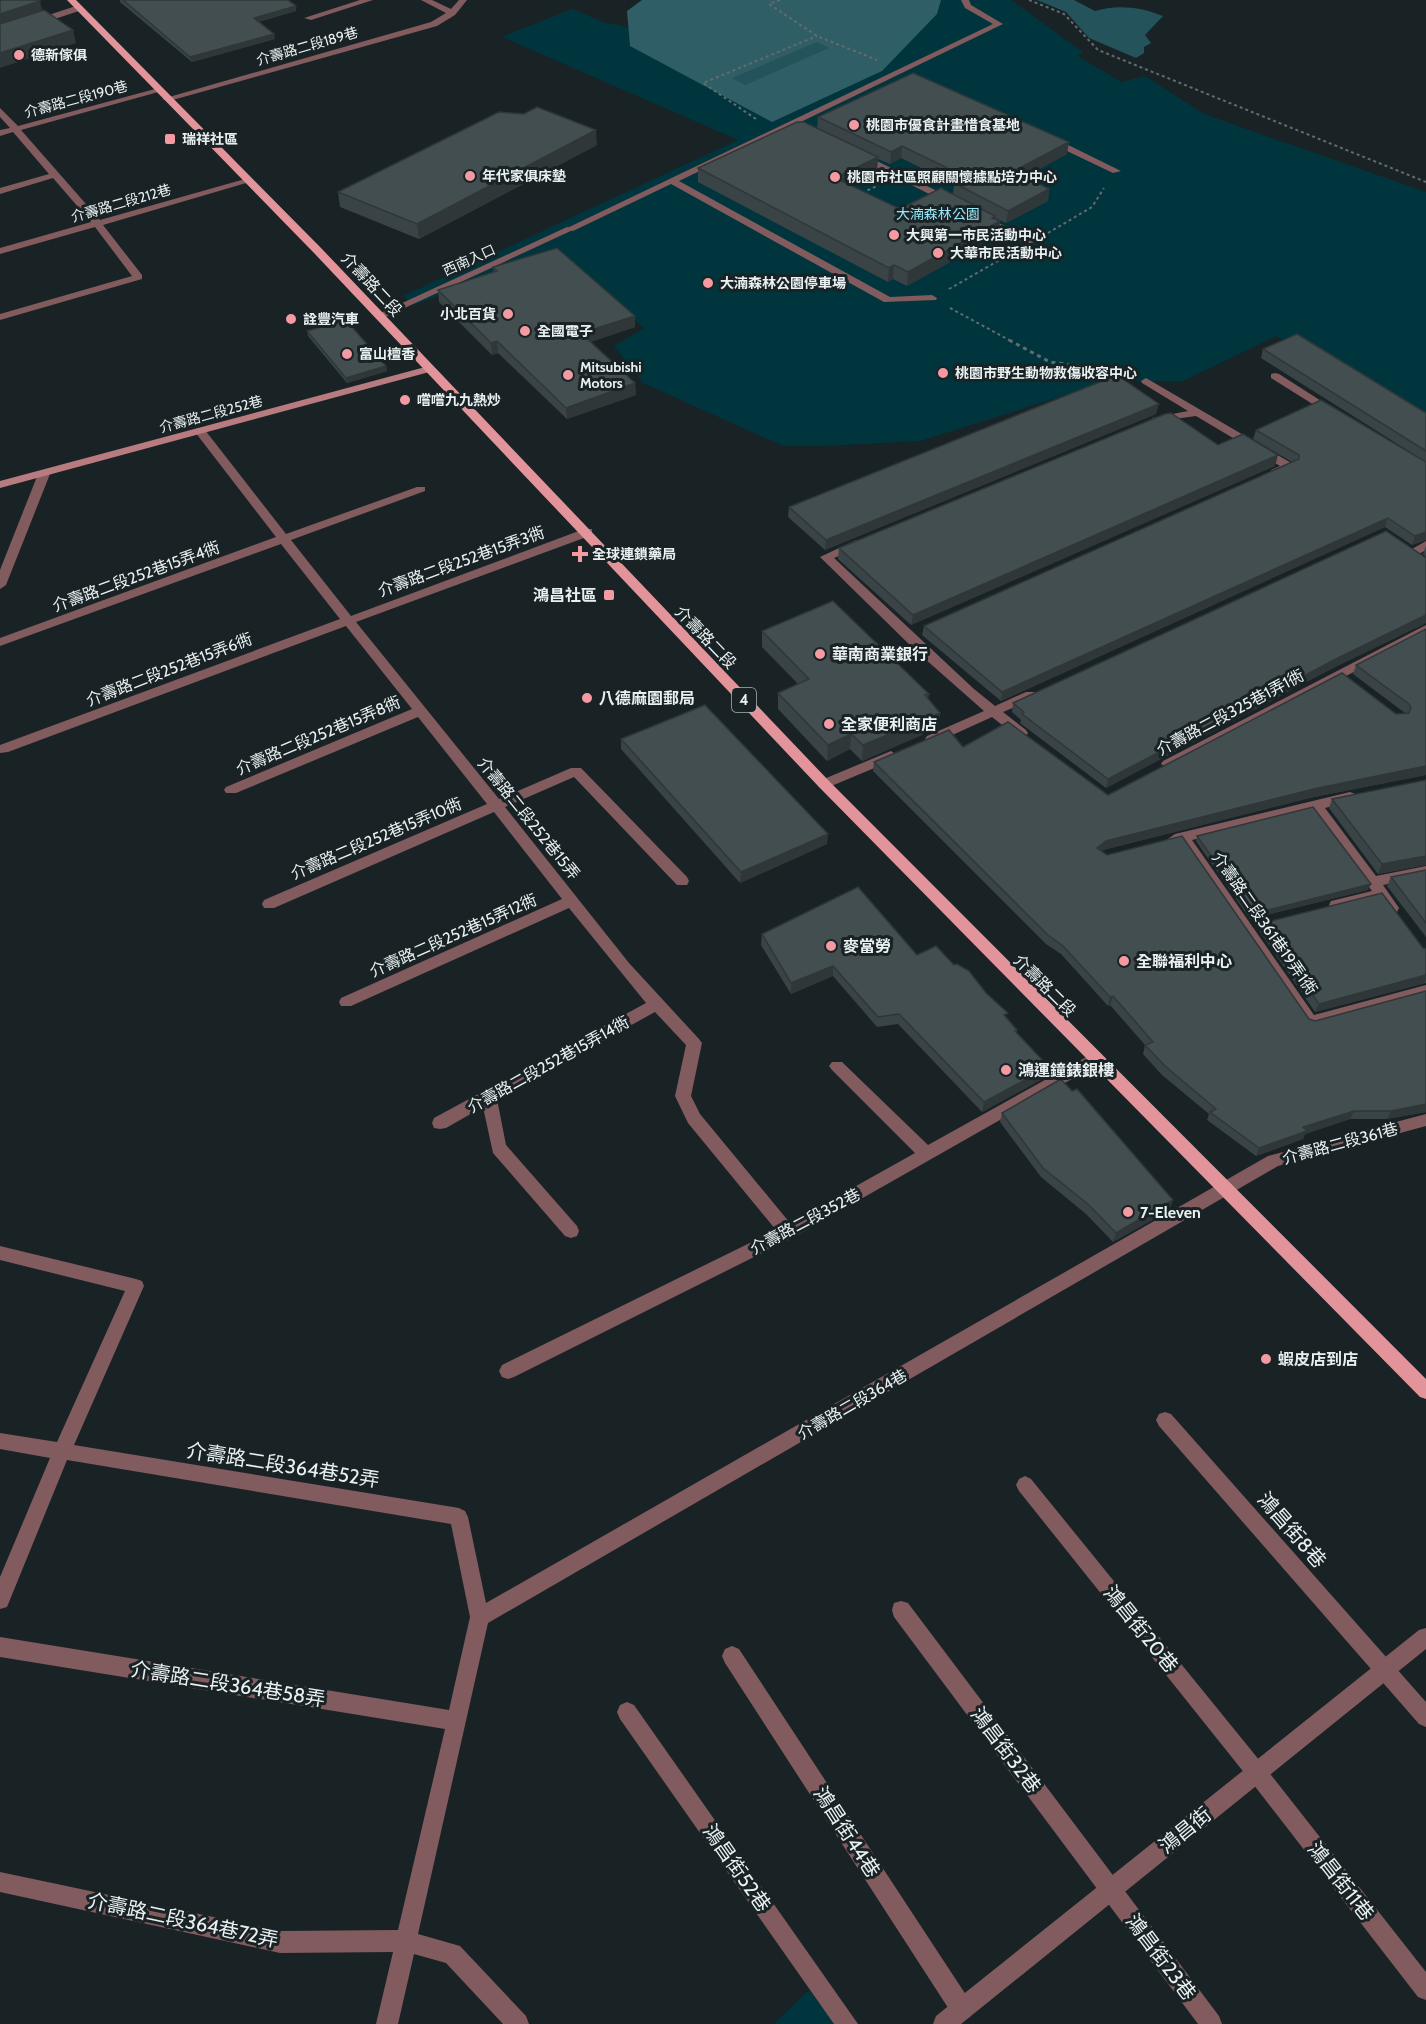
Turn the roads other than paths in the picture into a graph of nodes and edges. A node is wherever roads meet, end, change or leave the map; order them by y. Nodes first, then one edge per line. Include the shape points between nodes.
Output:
1 (369, 0) edge
2 (425, 0) edge
3 (463, 0) edge
4 (965, 0) edge
5 (75, 4) edge
6 (452, 13) junction
7 (308, 18) dead end
8 (0, 34) edge
9 (902, 70) junction
10 (913, 75) edge
11 (162, 95) junction
12 (0, 111) edge
13 (791, 123) junction
14 (801, 128) edge
15 (15, 129) junction
16 (0, 132) edge
17 (1036, 132) edge
18 (852, 152) edge
19 (1116, 171) dead end
20 (55, 176) junction
21 (249, 181) junction
22 (672, 181) junction
23 (0, 191) edge
24 (960, 206) edge
25 (970, 212) edge
26 (97, 224) junction
27 (1030, 242) road end
28 (0, 251) edge
29 (932, 298) road end
30 (379, 316) junction
31 (0, 317) edge
32 (429, 369) junction
33 (1275, 376) dead end
34 (1146, 381) road end
35 (1198, 412) junction
36 (1341, 418) edge
37 (1148, 423) edge
38 (201, 432) junction
39 (44, 474) junction
40 (1267, 476) edge
41 (0, 485) edge
42 (421, 489) dead end
43 (588, 532) junction
44 (869, 539) edge
45 (283, 540) junction
46 (1426, 545) edge
47 (1426, 565) edge
48 (0, 585) edge
49 (347, 620) junction
50 (1426, 629) edge
51 (0, 642) edge
52 (1339, 673) junction
53 (1356, 686) edge
54 (1048, 687) edge
55 (419, 711) junction
56 (994, 712) junction
57 (1031, 741) edge
58 (920, 744) edge
59 (3, 749) dead end
60 (898, 753) edge
61 (1156, 770) edge
62 (824, 784) junction
63 (231, 790) dead end
64 (1360, 795) edge
65 (1315, 804) junction
66 (496, 805) junction
67 (1183, 837) junction
68 (1160, 842) edge
69 (1426, 871) edge
70 (682, 881) dead end
71 (1376, 888) junction
72 (573, 900) junction
73 (269, 904) dead end
74 (1324, 908) edge
75 (1400, 919) edge
76 (1426, 990) edge
77 (346, 1002) dead end
78 (655, 1005) junction
79 (1095, 1059) junction
80 (837, 1066) dead end
81 (489, 1097) junction
82 (1426, 1120) edge
83 (440, 1123) dead end
84 (927, 1154) junction
85 (1225, 1191) junction
86 (571, 1231) dead end
87 (788, 1232) junction
88 (0, 1253) edge
89 (508, 1371) dead end
90 (1426, 1391) edge
91 (1165, 1420) dead end
92 (0, 1441) edge
93 (62, 1451) junction
94 (1025, 1485) dead end
95 (0, 1600) edge
96 (901, 1610) dead end
97 (480, 1617) junction
98 (1426, 1637) edge
99 (0, 1647) edge
100 (732, 1656) dead end
101 (1385, 1670) junction
102 (627, 1712) dead end
103 (1426, 1717) edge
104 (455, 1721) junction
105 (1257, 1773) junction
106 (0, 1882) edge
107 (1111, 1890) junction
108 (404, 1941) junction
109 (1426, 1989) edge
110 (962, 2008) junction
111 (387, 2024) edge
112 (518, 2024) edge
113 (847, 2024) edge
114 (944, 2024) edge
115 (1211, 2024) edge

1 - 7 street
2 - 6 street
3 - 6 street
4 - 9 street, 西南入口 via 968,6 999,24
5 - 8 street
5 - 11 main road, 介壽路二段 / 4
6 - 11 street, 介壽路二段189巷 via 434,24
9 - 10 street
9 - 13 street, 西南入口
11 - 15 street, 介壽路二段190巷
11 - 21 main road, 介壽路二段 / 4
12 - 15 street
13 - 14 street
13 - 22 street, 西南入口
15 - 16 street, 介壽路二段190巷
15 - 20 street
17 - 19 street
18 - 24 street
20 - 23 street
20 - 26 street
21 - 26 street, 介壽路二段212巷
21 - 30 main road, 介壽路二段 / 4
22 - 29 street via 888,300
22 - 30 street, 西南入口
25 - 27 street
26 - 28 street, 介壽路二段212巷
26 - 31 street via 138,277
30 - 32 main road, 介壽路二段 / 4
32 - 38 street, 介壽路二段252巷
32 - 43 main road, 介壽路二段 / 4
33 - 36 street
34 - 35 street
35 - 37 street
35 - 40 street via 1289,466
38 - 39 street, 介壽路二段252巷
38 - 45 street, 介壽路二段252巷15弄
39 - 41 street, 介壽路二段252巷
39 - 48 street
42 - 45 street, 介壽路二段252巷15弄4衖
43 - 49 street, 介壽路二段252巷15弄3衖
43 - 62 main road, 介壽路二段 / 4
44 - 56 street via 826,557 913,632
45 - 49 street, 介壽路二段252巷15弄
45 - 51 street, 介壽路二段252巷15弄4衖
46 - 47 street via 1406,550
49 - 55 street, 介壽路二段252巷15弄
49 - 59 street, 介壽路二段252巷15弄6衖
50 - 52 street, 介壽路二段325巷1弄1衖
52 - 53 street
52 - 61 street, 介壽路二段325巷1弄1衖
54 - 56 street
55 - 63 street, 介壽路二段252巷15弄8衖
55 - 66 street, 介壽路二段252巷15弄
56 - 57 street
56 - 58 street
60 - 62 street
62 - 79 main road, 介壽路二段 / 4
64 - 65 street
65 - 67 street
65 - 71 street
66 - 70 street, 介壽路二段252巷15弄10衖 via 576,771
66 - 72 street, 介壽路二段252巷15弄
66 - 73 street, 介壽路二段252巷15弄10衖
67 - 68 street
67 - 76 street, 介壽路二段361巷19弄1衖 via 1251,927 1311,1022
69 - 71 street
71 - 74 street
71 - 75 street
72 - 77 street, 介壽路二段252巷15弄12衖
72 - 78 street, 介壽路二段252巷15弄
78 - 81 street, 介壽路二段252巷15弄14衖
78 - 87 street, 介壽路二段252巷15弄 via 694,1043 683,1096 694,1118
79 - 84 street, 介壽路二段352巷
79 - 85 main road, 介壽路二段 / 4
80 - 84 street
81 - 83 street, 介壽路二段252巷15弄14衖
81 - 86 street via 498,1148
82 - 85 street, 介壽路二段361巷 via 1274,1161
84 - 87 street, 介壽路二段352巷
85 - 90 main road, 介壽路二段 / 4
85 - 97 street, 介壽路二段364巷
87 - 89 street, 介壽路二段352巷
88 - 93 street via 136,1286
91 - 101 street, 鴻昌街8巷
92 - 93 street, 介壽路二段364巷52弄
93 - 95 street
93 - 97 street, 介壽路二段364巷52弄 via 459,1517
94 - 105 street, 鴻昌街20巷
96 - 107 street, 鴻昌街32巷
97 - 104 street
98 - 101 street, 鴻昌街
99 - 104 street, 介壽路二段364巷58弄
100 - 110 street, 鴻昌街44巷
101 - 103 street, 鴻昌街8巷
101 - 105 street, 鴻昌街
102 - 113 street, 鴻昌街52巷
104 - 108 street
105 - 107 street, 鴻昌街
105 - 109 street, 鴻昌街11巷
106 - 108 street, 介壽路二段364巷72弄 via 280,1942
107 - 110 street, 鴻昌街
107 - 115 street, 鴻昌街23巷
108 - 111 street
108 - 112 street, 介壽路二段364巷72弄 via 452,1954
110 - 114 street, 鴻昌街

